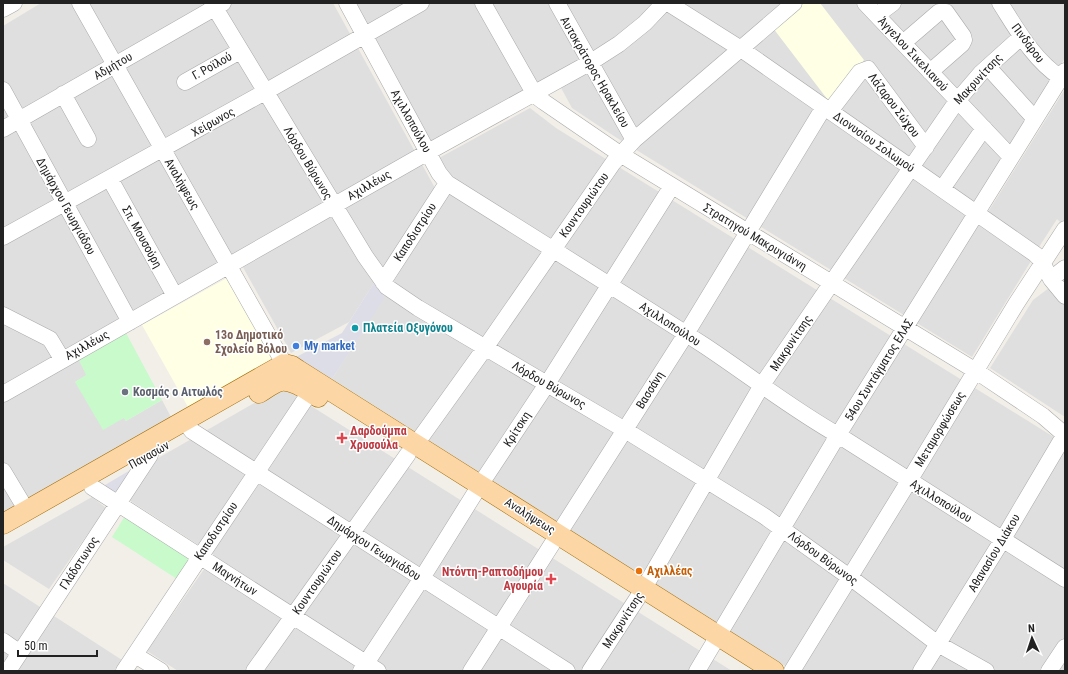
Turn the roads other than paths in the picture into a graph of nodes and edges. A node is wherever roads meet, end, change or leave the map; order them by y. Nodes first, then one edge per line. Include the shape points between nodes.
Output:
1 (14, 3) edge
2 (80, 3) edge
3 (346, 3) edge
4 (483, 3) edge
5 (557, 3) edge
6 (664, 3) edge
7 (668, 3) edge
8 (794, 3) edge
9 (865, 3) edge
10 (893, 3) edge
11 (1000, 3) edge
12 (216, 5) edge
13 (411, 5) edge
14 (3, 10) edge
15 (877, 15) junction
16 (364, 36) junction
17 (1021, 37) junction
18 (903, 43) junction
19 (741, 49) junction
20 (240, 51) junction
21 (591, 62) junction
22 (114, 66) junction
23 (988, 67) junction
24 (930, 72) junction
25 (1063, 75) edge
26 (185, 82) dead end
27 (3, 90) edge
28 (265, 92) junction
29 (535, 93) junction
30 (63, 94) junction
31 (957, 101) junction
32 (827, 109) junction
33 (1035, 119) junction
34 (19, 120) junction
35 (984, 128) junction
36 (3, 129) edge
37 (88, 139) dead end
38 (634, 140) junction
39 (926, 147) junction
40 (162, 150) junction
41 (428, 152) junction
42 (620, 154) junction
43 (1011, 157) junction
44 (912, 167) junction
45 (110, 179) junction
46 (447, 182) junction
47 (672, 186) junction
48 (942, 189) junction
49 (65, 203) junction
50 (334, 205) junction
51 (976, 213) junction
52 (747, 232) junction
53 (1064, 233) edge
54 (3, 238) edge
55 (552, 250) junction
56 (1043, 263) junction
57 (228, 265) junction
58 (1065, 268) edge
59 (1052, 279) junction
60 (383, 282) junction
61 (831, 283) junction
62 (609, 285) junction
63 (175, 296) junction
64 (1065, 296) edge
65 (3, 315) edge
66 (130, 322) junction
67 (905, 328) junction
68 (686, 334) junction
69 (485, 348) junction
70 (62, 359) junction
71 (284, 364) junction
72 (976, 371) junction
73 (548, 384) junction
74 (762, 386) junction
75 (303, 388) junction
76 (3, 394) edge
77 (188, 426) junction
78 (625, 430) junction
79 (838, 435) junction
80 (1065, 435) edge
81 (412, 449) junction
82 (150, 455) junction
83 (3, 471) edge
84 (256, 473) junction
85 (706, 481) junction
86 (909, 481) junction
87 (92, 487) junction
88 (477, 490) junction
89 (117, 504) junction
90 (27, 511) junction
91 (3, 524) edge
92 (782, 528) junction
93 (351, 533) junction
94 (3, 537) edge
95 (1003, 539) junction
96 (555, 540) junction
97 (199, 556) junction
98 (422, 578) junction
99 (850, 578) junction
100 (1065, 579) edge
101 (640, 593) junction
102 (293, 616) junction
103 (499, 628) junction
104 (3, 641) edge
105 (715, 641) junction
106 (938, 644) junction
107 (1065, 647) edge
108 (20, 653) junction
109 (135, 655) junction
110 (368, 668) edge
111 (8, 671) edge
112 (124, 671) edge
113 (161, 671) edge
114 (254, 671) edge
115 (471, 671) edge
116 (567, 671) edge
117 (590, 671) edge
118 (697, 671) edge
119 (750, 671) edge
120 (774, 671) edge
121 (792, 671) edge
122 (921, 671) edge
123 (986, 671) edge
124 (1049, 671) edge

1 - 14 street
2 - 22 street, Αναλήψεως
3 - 16 street, Αχιλλοπούλου
4 - 29 street, Στρατηγού Μακρυγιάννη
5 - 21 street, Αυτοκράτορος Ηρακλείου
6 - 21 street, Αχιλλέως via 626,39
7 - 19 street, Διονυσίου Σολωμού
8 - 19 street, Κουντουριώτου
9 - 15 street, Άγγελου Σικελιανού
10 - 15 street
11 - 17 street, Πινδάρου
12 - 20 street, Λόρδου Βύρωνος
12 - 22 street, Αδμήτου
13 - 16 street, Χείρωνος
15 - 18 street, Άγγελου Σικελιανού
16 - 28 street, Χείρωνος
16 - 41 street, Αχιλλοπούλου
17 - 23 street, Μακρυνίτσης
17 - 25 street, Πινδάρου via 1049,70
18 - 24 street, Άγγελου Σικελιανού
18 - 24 street via 942,11 946,12 964,40
19 - 32 street, Διονυσίου Σολωμού
19 - 38 street, Κουντουριώτου
20 - 26 street, Γ. Ροϊλού
20 - 28 street, Λόρδου Βύρωνος
21 - 29 street, Αχιλλέως
21 - 38 street, Αυτοκράτορος Ηρακλείου
22 - 30 street, Αδμήτου
22 - 40 street, Αναλήψεως
23 - 31 street, Μακρυνίτσης
23 - 33 street
24 - 31 street, Άγγελου Σικελιανού
25 - 33 street, 54ου Συντάγματος ΕΛΑΣ
27 - 34 street, Δημάρχου Γεωργιάδου
28 - 40 street, Χείρωνος
28 - 50 street, Λόρδου Βύρωνος
29 - 41 street, Αχιλλέως
29 - 42 street, Στρατηγού Μακρυγιάννη via 550,107
30 - 34 street, Αδμήτου
30 - 37 street
31 - 35 street, Άγγελου Σικελιανού
31 - 39 street, Μακρυνίτσης
32 - 39 street, Λάζαρου Σώχου via 860,72 868,69
32 - 44 street, Διονυσίου Σολωμού
32 - 52 street, Βασσάνη
33 - 43 street, 54ου Συντάγματος ΕΛΑΣ
34 - 36 street, Αδμήτου
34 - 49 street, Δημάρχου Γεωργιάδου
35 - 43 street, Άγγελου Σικελιανού
35 - 48 street
38 - 42 street, Κουντουριώτου
39 - 44 street, Μακρυνίτσης
40 - 45 street, Χείρωνος
40 - 57 street, Αναλήψεως
41 - 46 street, Αχιλλοπούλου
41 - 50 street, Αχιλλέως
42 - 47 street, Στρατηγού Μακρυγιάννη
42 - 55 street, Κουντουριώτου
43 - 51 street, 54ου Συντάγματος ΕΛΑΣ
44 - 48 street, Διονυσίου Σολωμού
44 - 61 street, Μακρυνίτσης
45 - 49 street, Χείρωνος
45 - 63 street, Σπ. Μουσούρη
46 - 55 street, Αχιλλοπούλου
46 - 60 street, Καποδιστρίου
47 - 52 street, Στρατηγού Μακρυγιάννη
47 - 62 street, Κρίτσκη
48 - 51 street, Διονυσίου Σολωμού
49 - 54 street, Χείρωνος
49 - 66 street, Δημάρχου Γεωργιάδου
50 - 57 street, Αχιλλέως
50 - 60 street, Λόρδου Βύρωνος
51 - 56 street, Διονυσίου Σολωμού via 1035,254
51 - 67 street, 54ου Συντάγματος ΕΛΑΣ
52 - 61 street, Στρατηγού Μακρυγιάννη
52 - 68 street, Βασσάνη
53 - 56 street, Μεταμορφώσεως
55 - 62 street, Αχιλλοπούλου
55 - 69 street, Κουντουριώτου
56 - 59 street, Διονυσίου Σολωμού
56 - 72 street, Μεταμορφώσεως
57 - 63 street, Αχιλλέως
57 - 71 street, Αναλήψεως
58 - 59 street
59 - 64 street, Διονυσίου Σολωμού
60 - 69 street, Λόρδου Βύρωνος via 418,308
61 - 67 street, Στρατηγού Μακρυγιάννη
61 - 74 street, Μακρυνίτσης
62 - 68 street, Αχιλλοπούλου
62 - 73 street, Κρίτσκη
63 - 66 street, Αχιλλέως
65 - 70 street via 50,339
66 - 70 street, Αχιλλέως
67 - 72 street, Στρατηγού Μακρυγιάννη
67 - 79 street, 54ου Συντάγματος ΕΛΑΣ
68 - 74 street, Αχιλλοπούλου
68 - 78 street, Βασσάνη
69 - 73 street, Λόρδου Βύρωνος
69 - 81 street, Κουντουριώτου
70 - 76 street, Αχιλλέως
71 - 75 street, Αναλήψεως
71 - 77 main road, Παγασών
71 - 81 main road, Αναλήψεως via 292,366
72 - 80 street, Στρατηγού Μακρυγιάννη via 1043,416
72 - 86 street, Μεταμορφώσεως
73 - 78 street, Λόρδου Βύρωνος
73 - 88 street, Κρίτσκη
74 - 79 street, Αχιλλοπούλου via 797,411
74 - 85 street, Μακρυνίτσης
75 - 77 main road, Παγασών via 286,381 279,382
75 - 81 main road, Αναλήψεως
75 - 84 street, Καποδιστρίου
77 - 82 main road, Παγασών
77 - 84 street, Δημάρχου Γεωργιάδου
77 - 90 main road, Παγασών
78 - 85 street, Λόρδου Βύρωνος
78 - 96 street, Βασσάνη
79 - 86 street, Αχιλλοπούλου
79 - 92 street, 54ου Συντάγματος ΕΛΑΣ
80 - 95 street, Αθανασίου Διάκου
81 - 88 main road, Αναλήψεως
81 - 93 street, Κουντουριώτου
82 - 87 main road, Παγασών
82 - 89 street, Γλάδστωνος
83 - 90 street
84 - 93 street, Δημάρχου Γεωργιάδου
84 - 97 street, Καποδιστρίου
85 - 92 street, Λόρδου Βύρωνος
85 - 101 street, Μακρυνίτσης
86 - 95 street, Αχιλλοπούλου
86 - 99 street, Μεταμορφώσεως
87 - 89 street, Μαγνήτων
87 - 94 main road, Παγασών
88 - 96 main road, Αναλήψεως
88 - 98 street, Κρίτσκη
89 - 97 street, Μαγνήτων
89 - 108 street, Γλάδστωνος
90 - 91 main road, Παγασών
92 - 99 street, Λόρδου Βύρωνος
92 - 105 street, 54ου Συντάγματος ΕΛΑΣ
93 - 98 street, Δημάρχου Γεωργιάδου
93 - 102 street, Κουντουριώτου
95 - 100 street, Αχιλλοπούλου
95 - 106 street, Αθανασίου Διάκου
96 - 101 main road, Αναλήψεως
96 - 103 street, Βασσάνη
97 - 102 street, Μαγνήτων
97 - 109 street, Καποδιστρίου
98 - 103 street, Δημάρχου Γεωργιάδου
98 - 110 street, Κρίτσκη
99 - 106 street, Λόρδου Βύρωνος
99 - 121 street, Μεταμορφώσεως
101 - 105 main road, Αναλήψεως
101 - 117 street, Μακρυνίτσης
102 - 110 street, Μαγνήτων
102 - 114 street, Κουντουριώτου
103 - 115 street, Βασσάνη
103 - 116 street, Δημάρχου Γεωργιάδου
104 - 108 street
105 - 118 street, 54ου Συντάγματος ΕΛΑΣ
105 - 119 main road, Αναλήψεως
105 - 120 main road, Αναλήψεως
106 - 122 street, Αθανασίου Διάκου
106 - 123 street, Λόρδου Βύρωνος
107 - 124 street
108 - 111 street, Γλάδστωνος
109 - 112 street, Καποδιστρίου
109 - 113 street

